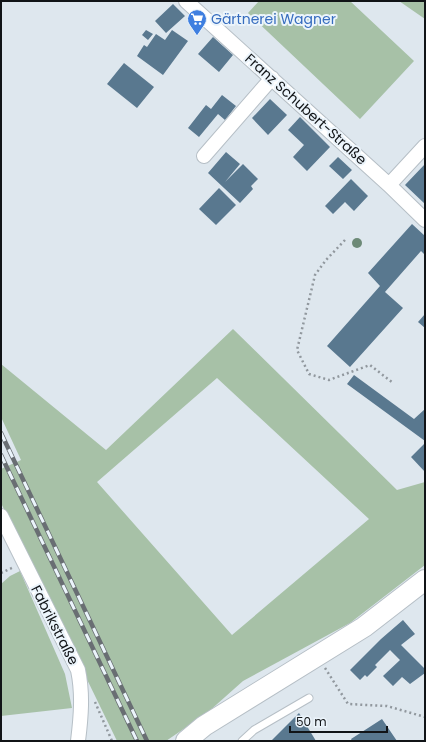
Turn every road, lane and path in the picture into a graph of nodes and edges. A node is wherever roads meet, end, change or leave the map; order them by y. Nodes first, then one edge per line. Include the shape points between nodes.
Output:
1 (186, 1) edge
2 (272, 78) junction
3 (425, 146) edge
4 (204, 156) dead end
5 (389, 185) junction
6 (425, 220) edge
7 (345, 240) dead end
8 (393, 382) dead end
9 (1, 516) edge
10 (425, 580) edge
11 (317, 655) junction
12 (81, 688) junction
13 (309, 698) dead end
14 (425, 717) edge
15 (78, 741) edge
16 (112, 741) edge
17 (186, 741) edge
18 (242, 741) edge

1 - 2 street, Franz Schubert-Straße
2 - 4 street
2 - 5 street, Franz Schubert-Straße
3 - 5 street
5 - 6 street, Franz Schubert-Straße
7 - 8 path via 315,275 297,350 308,374 329,380 370,365
9 - 12 street, Fabrikstraße via 78,670
10 - 11 main road via 364,627
11 - 14 path via 348,704 387,706
11 - 17 main road via 204,726
12 - 15 street, Fabrikstraße via 82,710
12 - 16 path via 91,695
13 - 18 lane via 254,730

